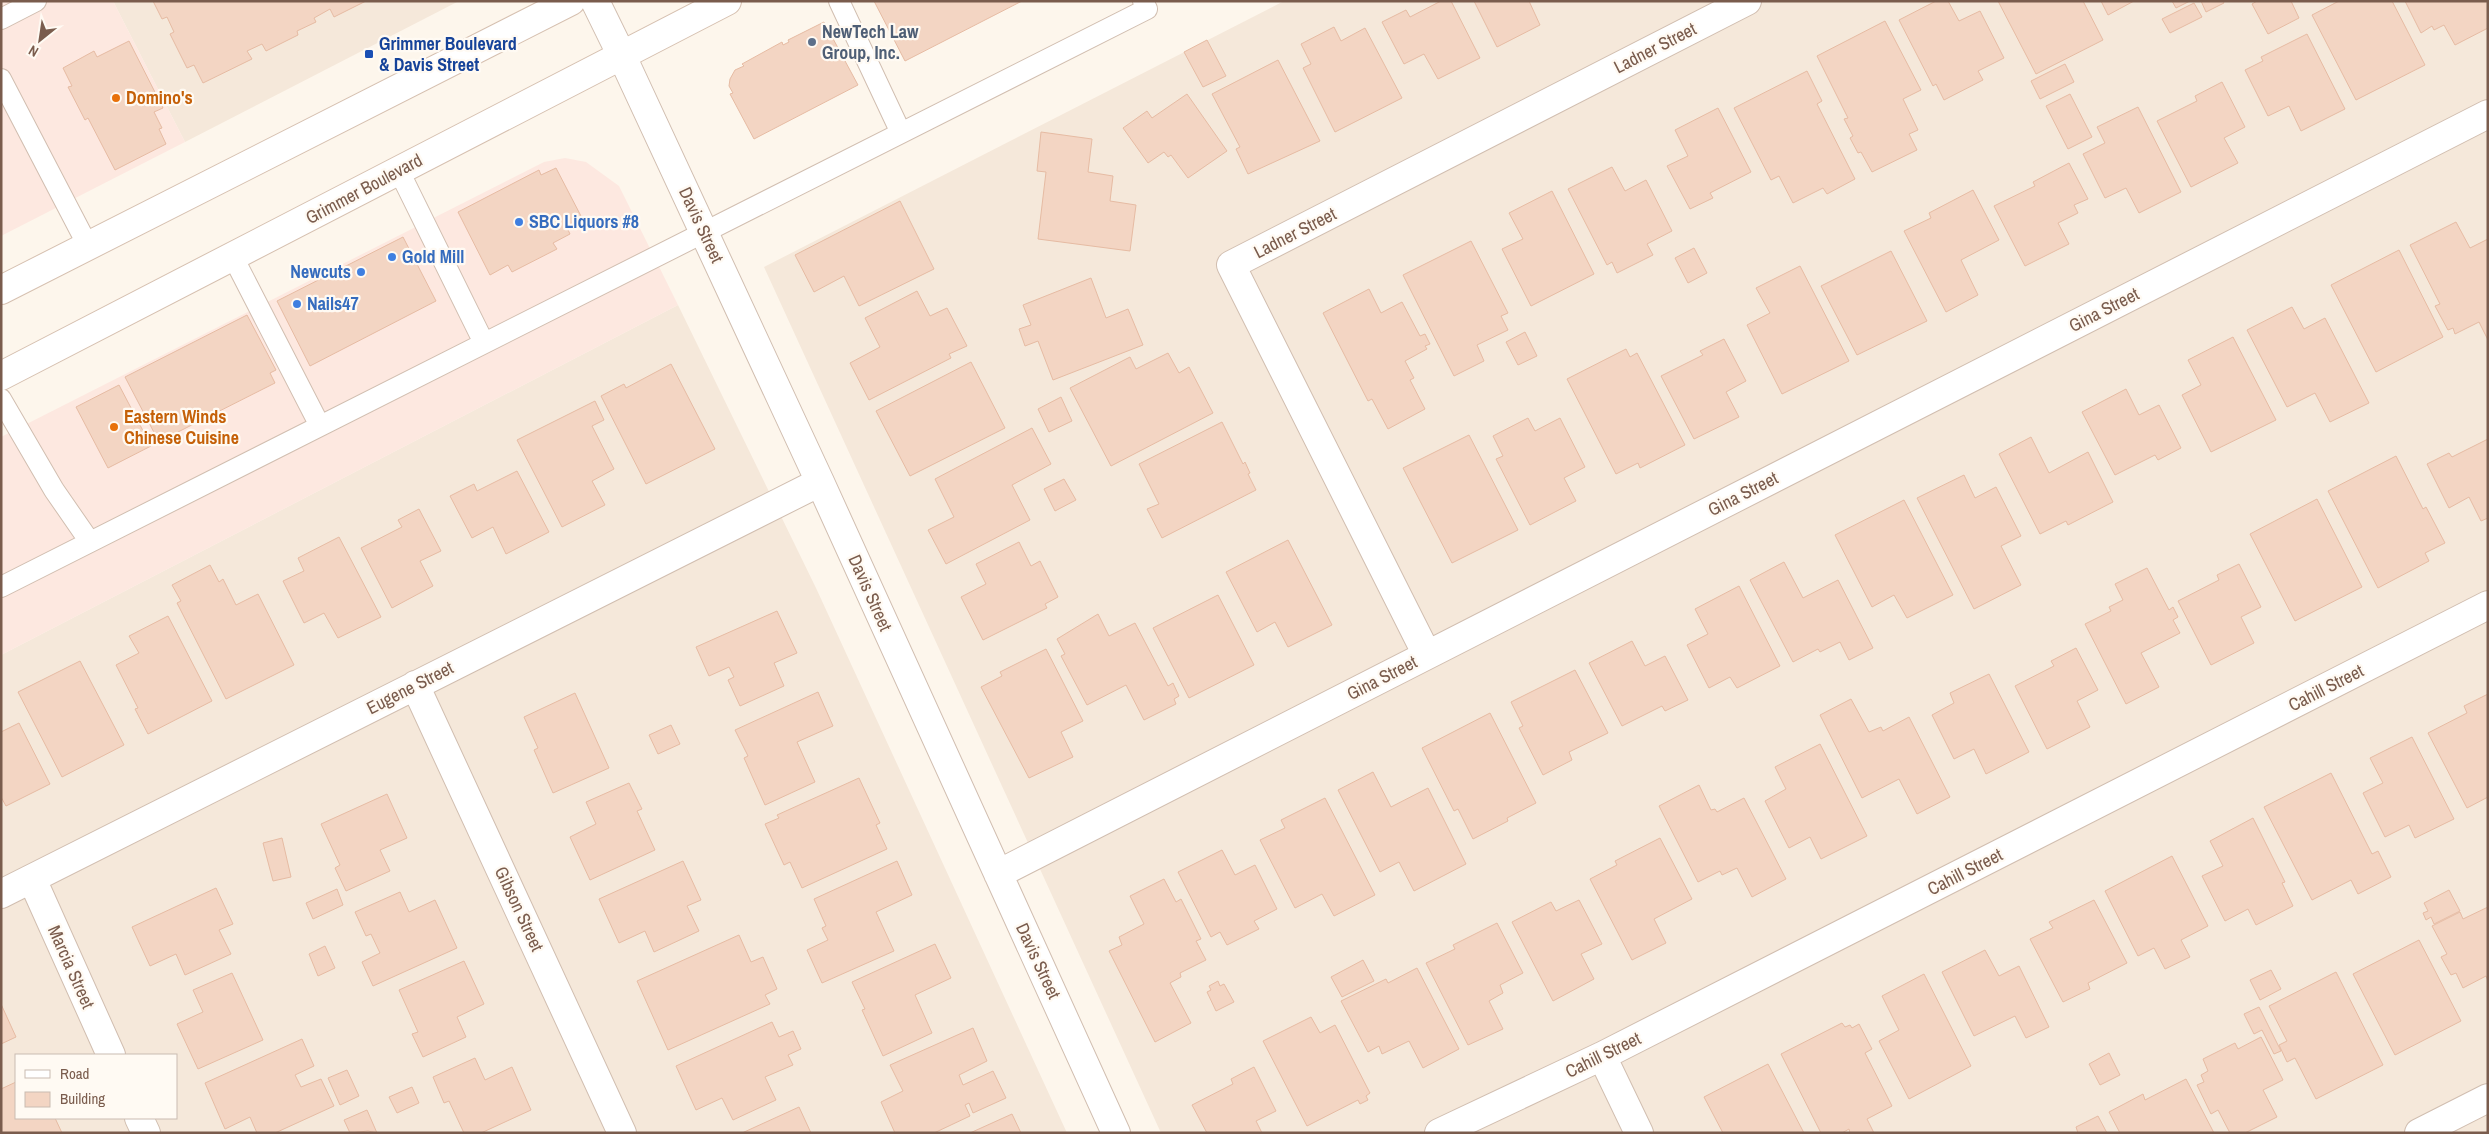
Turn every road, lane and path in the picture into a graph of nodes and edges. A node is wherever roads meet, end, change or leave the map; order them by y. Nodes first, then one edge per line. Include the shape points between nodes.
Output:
1 (36, 1) edge
2 (571, 1) edge
3 (595, 1) edge
4 (727, 1) edge
5 (839, 1) edge
6 (1143, 1) edge
7 (1747, 1) edge
8 (1, 18) edge
9 (622, 54) junction
10 (1, 79) edge
11 (2488, 114) edge
12 (901, 133) junction
13 (399, 170) junction
14 (704, 232) junction
15 (88, 246) junction
16 (233, 257) junction
17 (1, 290) edge
18 (484, 343) junction
19 (1, 376) edge
20 (1, 399) edge
21 (320, 426) junction
22 (820, 482) junction
23 (90, 542) junction
24 (1, 587) edge
25 (2488, 605) edge
26 (1427, 655) junction
27 (415, 685) junction
28 (998, 874) junction
29 (32, 879) junction
30 (1, 894) edge
31 (111, 1054) edge
32 (1602, 1056) junction
33 (2488, 1098) edge
34 (139, 1119) edge
35 (146, 1133) edge
36 (622, 1133) edge
37 (1116, 1133) edge
38 (1439, 1133) edge
39 (1639, 1133) edge
40 (2419, 1133) edge

1 - 8 lane
2 - 15 street
3 - 9 street, Davis Street
4 - 9 street, Grimmer Boulevard
5 - 12 lane
6 - 12 lane via 1147,9
7 - 26 street, Ladner Street via 1231,265
9 - 13 street, Grimmer Boulevard
9 - 14 street, Davis Street
10 - 15 lane
11 - 26 street, Gina Street
12 - 14 lane
13 - 16 street, Grimmer Boulevard
13 - 18 lane
14 - 18 lane
14 - 22 street, Davis Street
15 - 17 street
16 - 19 street, Grimmer Boulevard
16 - 21 lane
18 - 21 lane
20 - 23 lane via 54,490
21 - 23 lane
22 - 27 street, Eugene Street
22 - 28 street, Davis Street
23 - 24 lane
25 - 32 street, Cahill Street
26 - 28 street, Gina Street
27 - 29 street, Eugene Street
27 - 36 street, Gibson Street
28 - 37 street, Davis Street
29 - 30 street, Eugene Street
29 - 31 street, Marcia Street
32 - 38 street, Cahill Street
32 - 39 street
33 - 40 street
34 - 35 street

